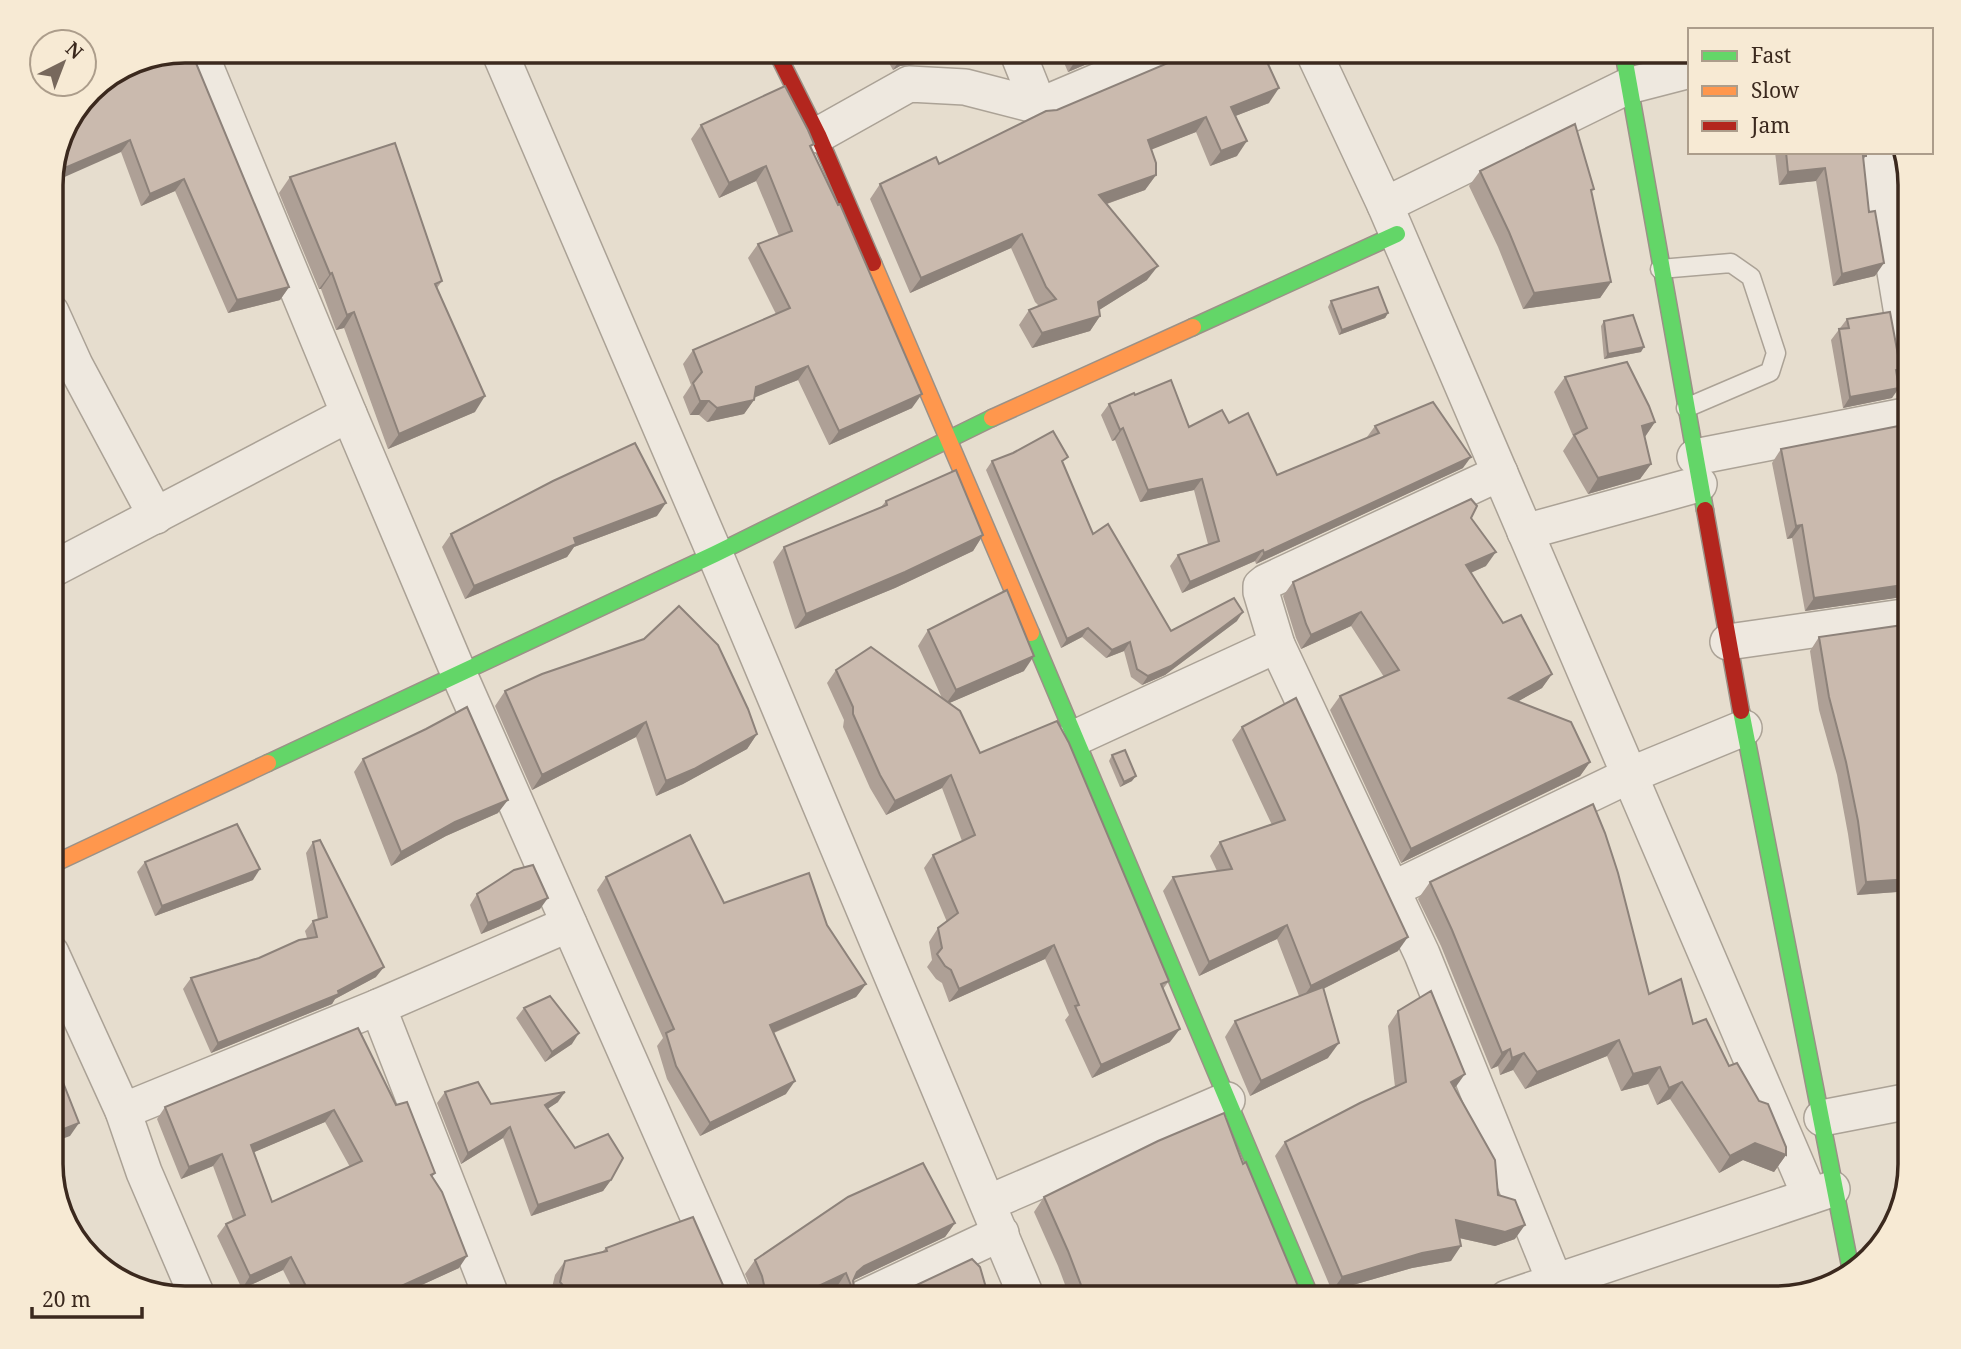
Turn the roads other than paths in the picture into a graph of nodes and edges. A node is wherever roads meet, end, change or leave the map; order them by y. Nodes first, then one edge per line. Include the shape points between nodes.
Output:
1 (204, 63) edge
2 (504, 63) edge
3 (781, 63) edge
4 (1022, 63) edge
5 (1141, 63) edge
6 (1318, 63) edge
7 (1625, 63) edge
8 (1688, 71) edge
9 (1628, 86) junction
10 (1039, 106) junction
11 (818, 135) junction
12 (1875, 154) edge
13 (1391, 219) junction
14 (1660, 270) junction
15 (1898, 290) edge
16 (63, 338) edge
17 (1686, 408) junction
18 (349, 414) junction
19 (1898, 418) edge
20 (949, 438) junction
21 (1697, 471) junction
22 (1500, 473) junction
23 (156, 516) junction
24 (1525, 532) junction
25 (715, 554) junction
26 (63, 564) edge
27 (1898, 618) edge
28 (1728, 642) junction
29 (1277, 645) junction
30 (459, 674) junction
31 (1744, 728) junction
32 (1075, 738) junction
33 (1630, 775) junction
34 (63, 859) edge
35 (1392, 889) junction
36 (569, 924) junction
37 (63, 980) edge
38 (378, 1007) junction
39 (1227, 1100) junction
40 (1898, 1103) edge
41 (122, 1111) junction
42 (1822, 1118) junction
43 (1823, 1192) junction
44 (995, 1218) junction
45 (1848, 1262) edge
46 (1555, 1282) junction
47 (188, 1286) edge
48 (487, 1286) edge
49 (729, 1286) edge
50 (883, 1286) edge
51 (1022, 1286) edge
52 (1306, 1286) edge
53 (1543, 1286) edge

1 - 18 street
2 - 25 street
3 - 11 street
4 - 10 street
5 - 10 street
6 - 13 street
7 - 9 street
8 - 9 street
9 - 13 street
9 - 14 street
10 - 11 street via 965,87 909,84
11 - 20 street
12 - 15 street
13 - 20 street
13 - 22 street
14 - 17 street
14 - 17 lane via 1731,263 1751,277 1776,354 1770,372
16 - 23 street
17 - 21 street
18 - 23 street
18 - 30 street
19 - 21 street
20 - 25 street
20 - 32 street
21 - 24 street
21 - 28 street
22 - 24 street
22 - 29 street via 1266,582 1261,592
23 - 26 street
24 - 33 street
25 - 30 street
25 - 44 street
27 - 28 street
28 - 31 street
29 - 32 street
29 - 35 street
30 - 34 street
30 - 36 street
31 - 33 street
31 - 42 street
32 - 39 street
33 - 35 street
33 - 43 street
35 - 46 street
36 - 38 street
36 - 49 street
37 - 41 street
38 - 41 street
38 - 48 street
39 - 44 street
39 - 52 street
40 - 42 street
41 - 47 street
42 - 43 street
43 - 45 street
43 - 46 street
44 - 50 street
44 - 51 street
46 - 53 street

